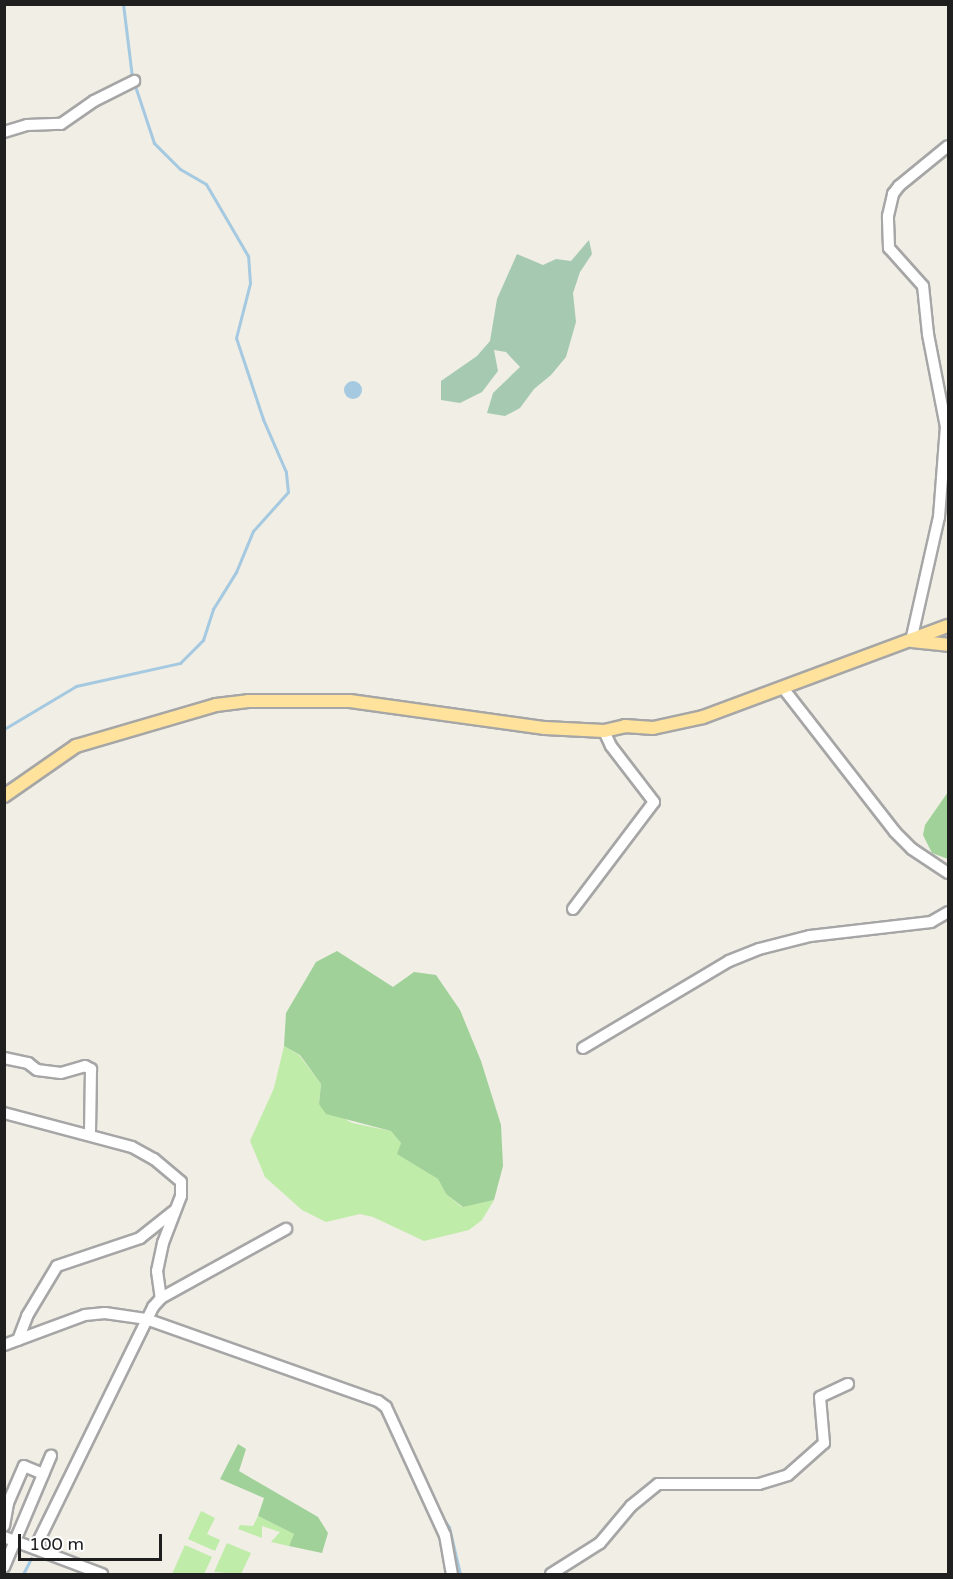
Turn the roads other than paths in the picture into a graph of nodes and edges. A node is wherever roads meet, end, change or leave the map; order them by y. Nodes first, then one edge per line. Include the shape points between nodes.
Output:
1 (134, 81) dead end
2 (4, 132) edge
3 (948, 146) edge
4 (948, 626) edge
5 (911, 641) junction
6 (948, 645) edge
7 (783, 688) junction
8 (604, 731) junction
9 (4, 796) edge
10 (948, 873) edge
11 (573, 909) dead end
12 (948, 912) edge
13 (583, 1048) dead end
14 (4, 1058) edge
15 (4, 1113) edge
16 (90, 1134) junction
17 (177, 1209) junction
18 (286, 1229) dead end
19 (161, 1298) junction
20 (146, 1319) junction
21 (18, 1340) junction
22 (4, 1345) edge
23 (848, 1384) dead end
24 (51, 1456) dead end
25 (43, 1474) junction
26 (4, 1526) edge
27 (4, 1537) edge
28 (16, 1541) junction
29 (36, 1548) junction
30 (4, 1567) edge
31 (102, 1575) edge
32 (453, 1575) edge
33 (551, 1575) edge

1 - 2 street via 94,101 61,124 27,125
3 - 5 street via 899,186 888,216 889,248 923,286 946,427 939,517 926,590
4 - 5 main road
5 - 6 main road
5 - 7 main road
7 - 8 main road via 682,724
7 - 10 street via 895,832 912,849
8 - 9 main road via 545,728 350,701 248,701 194,710 76,746
8 - 11 street via 611,747 654,802
12 - 13 street via 932,922 810,936 759,949 729,961
14 - 16 street via 28,1063 37,1070 61,1073 85,1066 91,1069
15 - 16 street
16 - 17 street via 132,1147 173,1175 181,1182
17 - 19 street via 157,1271
17 - 21 street via 140,1238 57,1266 31,1307
18 - 19 street
19 - 20 street
20 - 21 street via 105,1312 86,1315
20 - 29 street
20 - 32 street via 351,1389 386,1407 446,1535
21 - 22 street
23 - 33 street via 820,1398 824,1443 788,1475 759,1484 658,1484 631,1506 600,1543
24 - 25 street
25 - 26 street via 24,1466 8,1503
25 - 28 street
27 - 28 street
28 - 29 street
28 - 30 street
29 - 31 street

